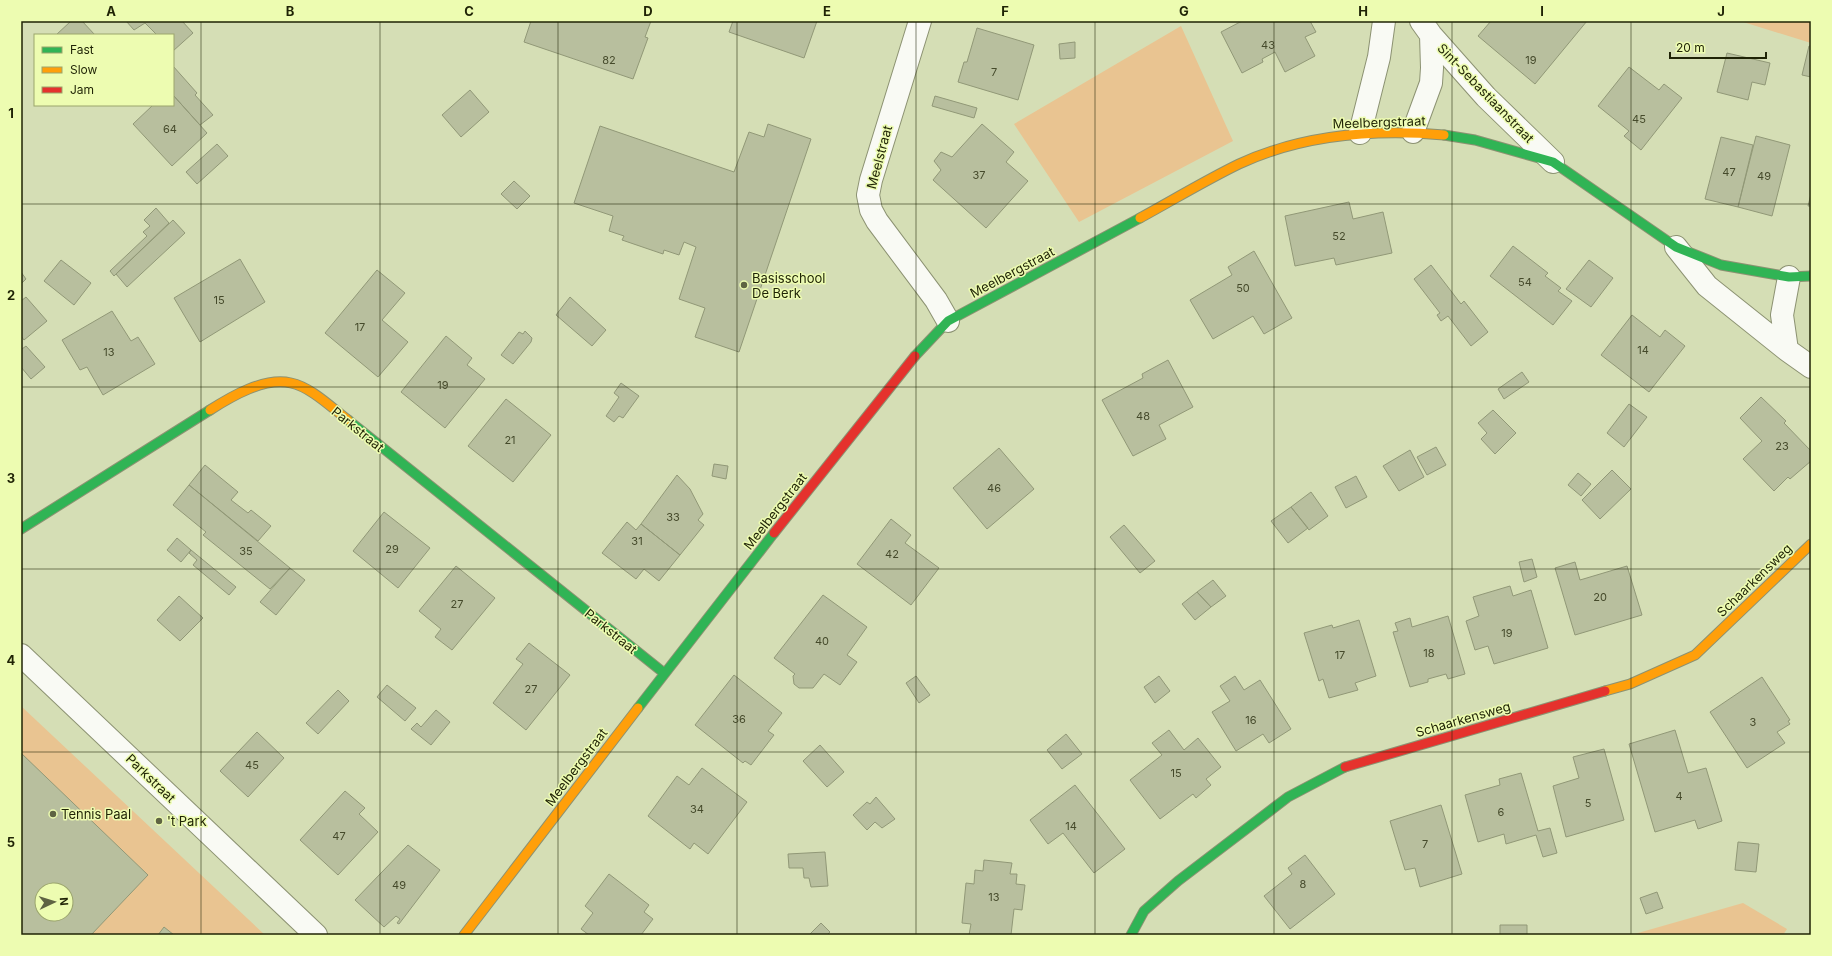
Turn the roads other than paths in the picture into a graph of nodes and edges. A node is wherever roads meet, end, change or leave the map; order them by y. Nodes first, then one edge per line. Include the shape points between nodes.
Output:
1 (920, 21) edge
2 (1384, 21) edge
3 (1426, 28) edge
4 (1414, 132) junction
5 (1360, 133) junction
6 (1553, 162) junction
7 (1676, 247) junction
8 (1811, 276) edge
9 (1789, 277) junction
10 (948, 321) junction
11 (1787, 350) junction
12 (1811, 367) edge
13 (21, 529) edge
14 (1811, 544) edge
15 (21, 655) edge
16 (664, 673) junction
17 (316, 935) edge
18 (464, 935) edge
19 (1131, 935) edge

1 - 10 street, Meelstraat via 868,195 871,210 877,221 936,300
2 - 5 street via 1379,57
3 - 4 street via 1432,68 1431,84
3 - 6 street, Sint-Sebastiaanstraat via 1486,97
4 - 5 street, Meelbergstraat
4 - 6 street, Meelbergstraat via 1475,140
5 - 10 street, Meelbergstraat via 1325,137 1288,146 1240,164
6 - 7 street, Meelbergstraat
7 - 9 street, Meelbergstraat via 1721,265
7 - 11 street via 1707,286
8 - 9 street, Meelbergstraat
9 - 11 street via 1782,315
10 - 16 street, Meelbergstraat via 910,362
11 - 12 street
13 - 16 street, Parkstraat via 222,403 268,384 290,383 316,395
14 - 19 street, Schaarkensweg via 1695,655 1630,684 1345,767 1288,797 1178,881 1144,911
15 - 17 street, Parkstraat
16 - 18 street, Meelbergstraat

